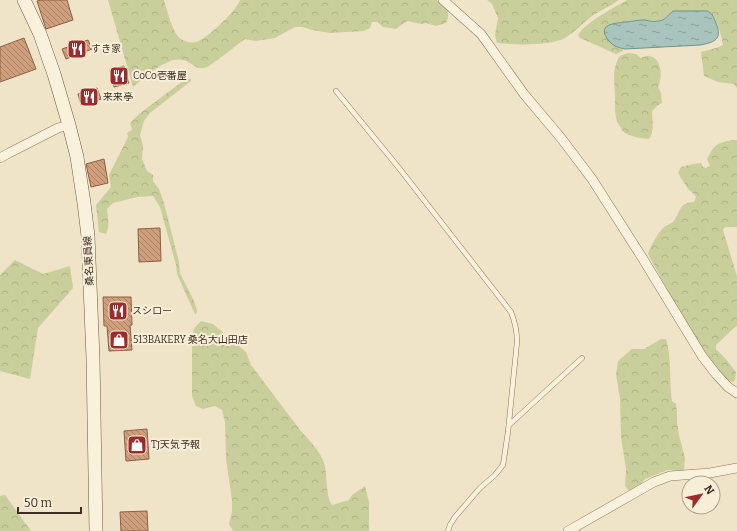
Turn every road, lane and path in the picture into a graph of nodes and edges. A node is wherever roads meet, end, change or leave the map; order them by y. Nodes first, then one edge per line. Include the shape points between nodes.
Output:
1 (24, 0) edge
2 (443, 0) edge
3 (336, 91) dead end
4 (69, 125) junction
5 (0, 158) edge
6 (582, 358) dead end
7 (737, 393) edge
8 (509, 425) junction
9 (737, 468) edge
10 (96, 531) edge
11 (448, 531) edge
12 (568, 531) edge

1 - 4 main road, 桑名東員線 via 40,34
2 - 7 street via 481,34 524,94 561,138 596,186 702,356 728,387
3 - 8 lane via 511,312 518,342
4 - 5 street via 58,128
4 - 10 main road, 桑名東員線 via 77,156 88,236
6 - 8 lane
8 - 11 lane via 503,465 455,517
9 - 12 street via 670,476 654,482

